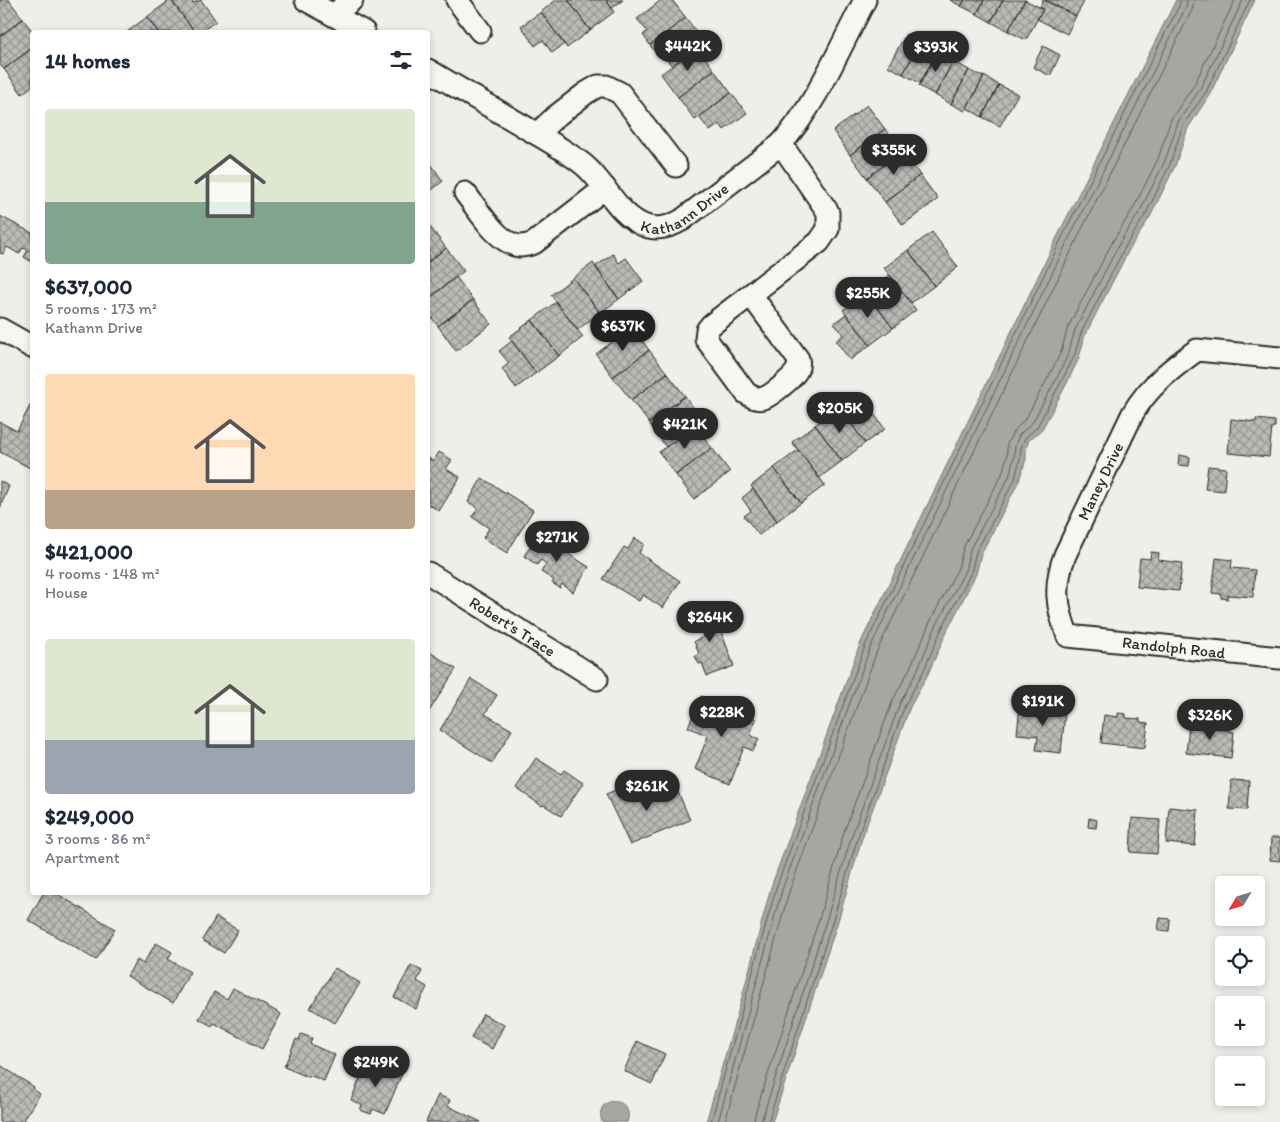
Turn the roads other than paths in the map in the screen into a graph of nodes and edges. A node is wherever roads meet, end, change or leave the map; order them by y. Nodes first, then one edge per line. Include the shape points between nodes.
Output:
1 (306, 0) edge
2 (352, 0) edge
3 (457, 0) edge
4 (865, 0) edge
5 (334, 15) junction
6 (360, 30) edge
7 (480, 31) dead end
8 (430, 71) edge
9 (537, 134) junction
10 (781, 144) junction
11 (676, 166) dead end
12 (605, 188) junction
13 (465, 193) dead end
14 (751, 296) junction
15 (0, 329) edge
16 (30, 346) edge
17 (1280, 358) edge
18 (430, 573) edge
19 (1068, 636) joint
20 (1280, 658) edge
21 (597, 679) dead end

1 - 5 street
2 - 5 street
3 - 7 street
4 - 10 street, Kathann Drive via 802,117
5 - 6 street
8 - 9 street, Kathann Drive
9 - 11 street via 586,93 598,86 606,86 620,93
9 - 12 street, Kathann Drive via 586,167
10 - 12 street, Kathann Drive via 672,226 662,228 641,224 622,209
10 - 14 street via 828,212 828,229 819,242
12 - 13 street via 534,243 525,246 504,240
14 - 14 street via 711,325 706,339 746,393 763,398 793,376 799,364
15 - 16 street
17 - 19 street, Maney Drive via 1197,350 1170,370 1143,397 1059,571 1060,618
18 - 21 street, Robert's Trace
19 - 20 street, Randolph Road

